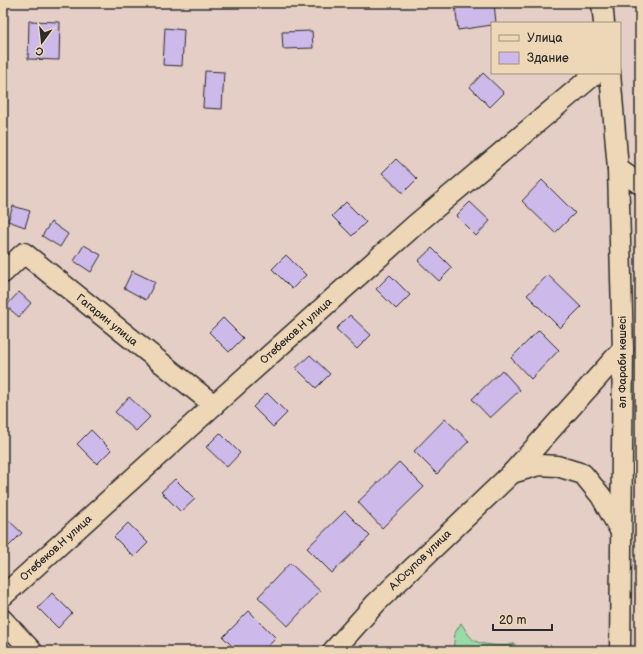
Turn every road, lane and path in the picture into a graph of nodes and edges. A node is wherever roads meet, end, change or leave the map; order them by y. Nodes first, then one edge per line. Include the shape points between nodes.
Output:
1 (602, 3) edge
2 (604, 22) edge
3 (595, 74) edge
4 (610, 74) edge
5 (618, 169) junction
6 (640, 184) edge
7 (3, 273) edge
8 (623, 349) junction
9 (214, 405) junction
10 (512, 474) junction
11 (621, 532) junction
12 (3, 596) edge
13 (3, 620) edge
14 (32, 651) edge
15 (333, 651) edge
16 (620, 651) edge

1 - 2 street
3 - 9 street, Отебеков.Н улица via 415,225
4 - 5 street, әл Фараби көшесі
5 - 6 street
5 - 8 street, әл Фараби көшесі
7 - 9 street, Гагарин улица via 24,253
8 - 10 street, А.Юсупов улица
8 - 11 street, әл Фараби көшесі
9 - 12 street, Отебеков.Н улица
10 - 11 street, А.Юсупов улица via 539,465 557,466 583,474 601,496
10 - 15 street, А.Юсупов улица via 376,603
11 - 16 street, әл Фараби көшесі
13 - 14 street

